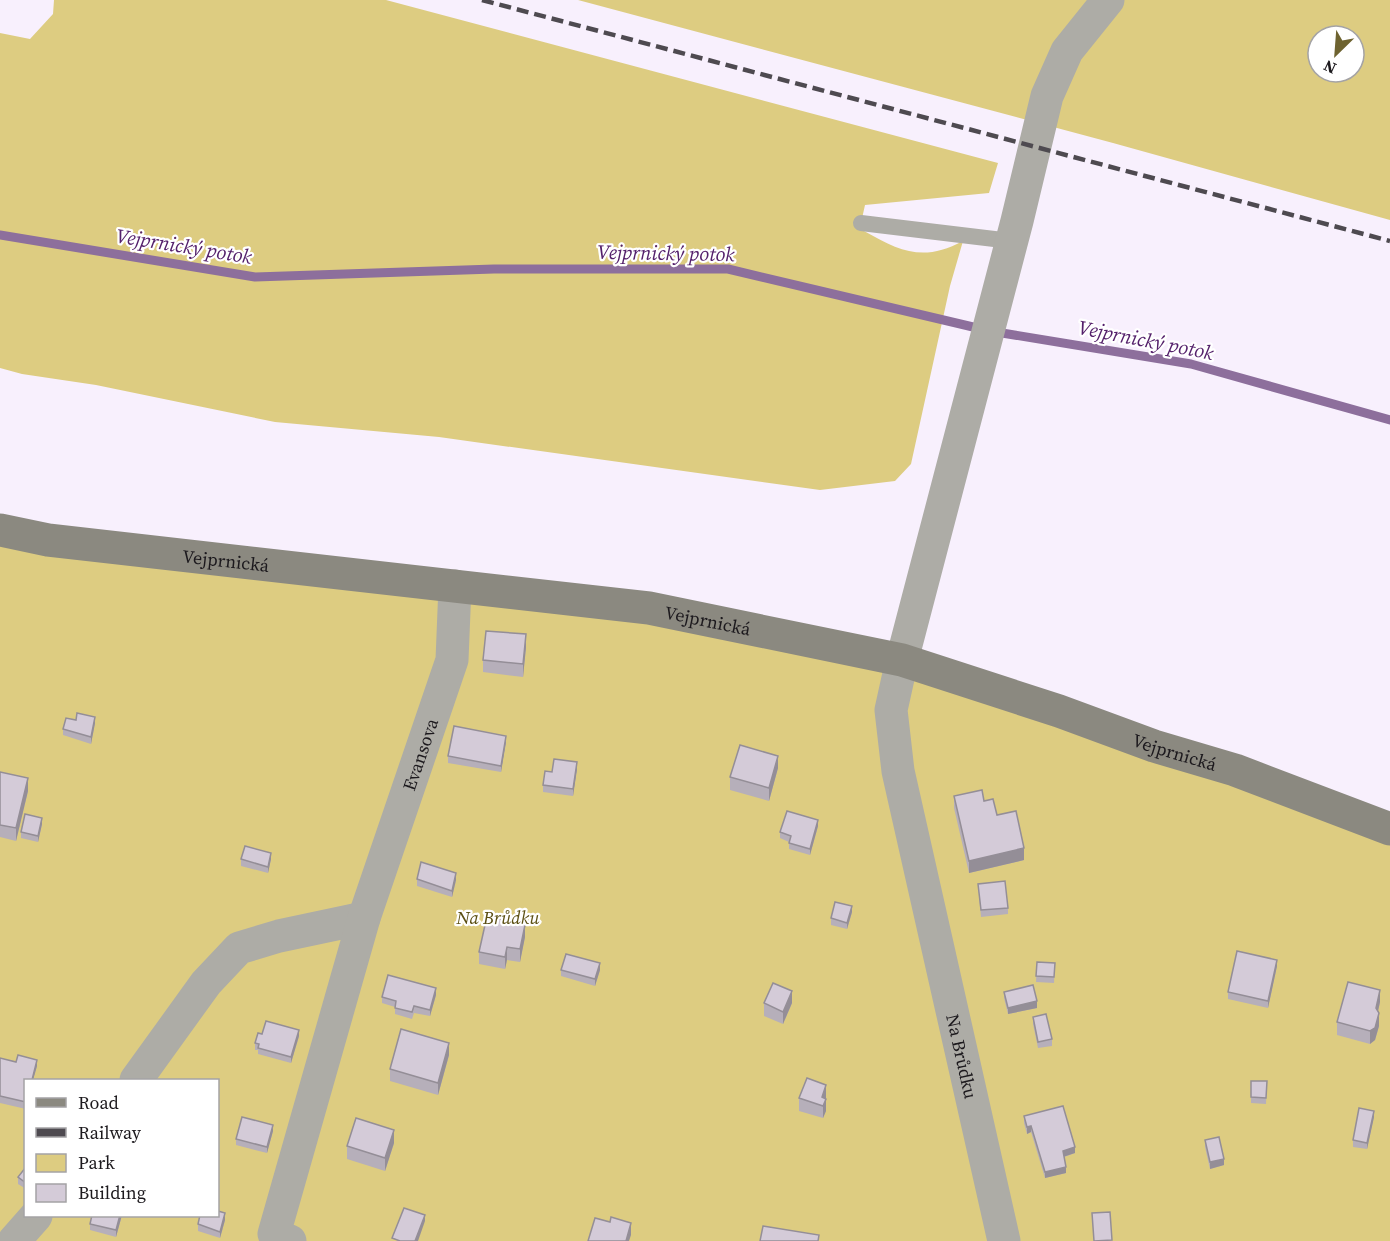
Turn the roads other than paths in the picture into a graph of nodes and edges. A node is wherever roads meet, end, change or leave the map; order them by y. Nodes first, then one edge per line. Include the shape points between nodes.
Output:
1 (1108, 0) edge
2 (861, 223) dead end
3 (1011, 241) junction
4 (0, 530) edge
5 (455, 586) junction
6 (902, 660) junction
7 (1390, 829) edge
8 (364, 918) junction
9 (137, 1079) edge
10 (34, 1217) edge
11 (14, 1241) edge
12 (290, 1241) edge
13 (1004, 1241) edge

1 - 3 street, Na Brůdku via 1067,51 1047,96
2 - 3 lane
3 - 6 street, Na Brůdku
4 - 5 main road, Vejprnická via 48,540
5 - 6 main road, Vejprnická via 649,608
5 - 8 street, Evansova via 452,660
6 - 7 main road, Vejprnická via 1235,770
6 - 13 street, Na Brůdku via 891,710 898,771
8 - 9 street via 239,948 206,983
8 - 12 street, Evansova via 274,1234
10 - 11 street

